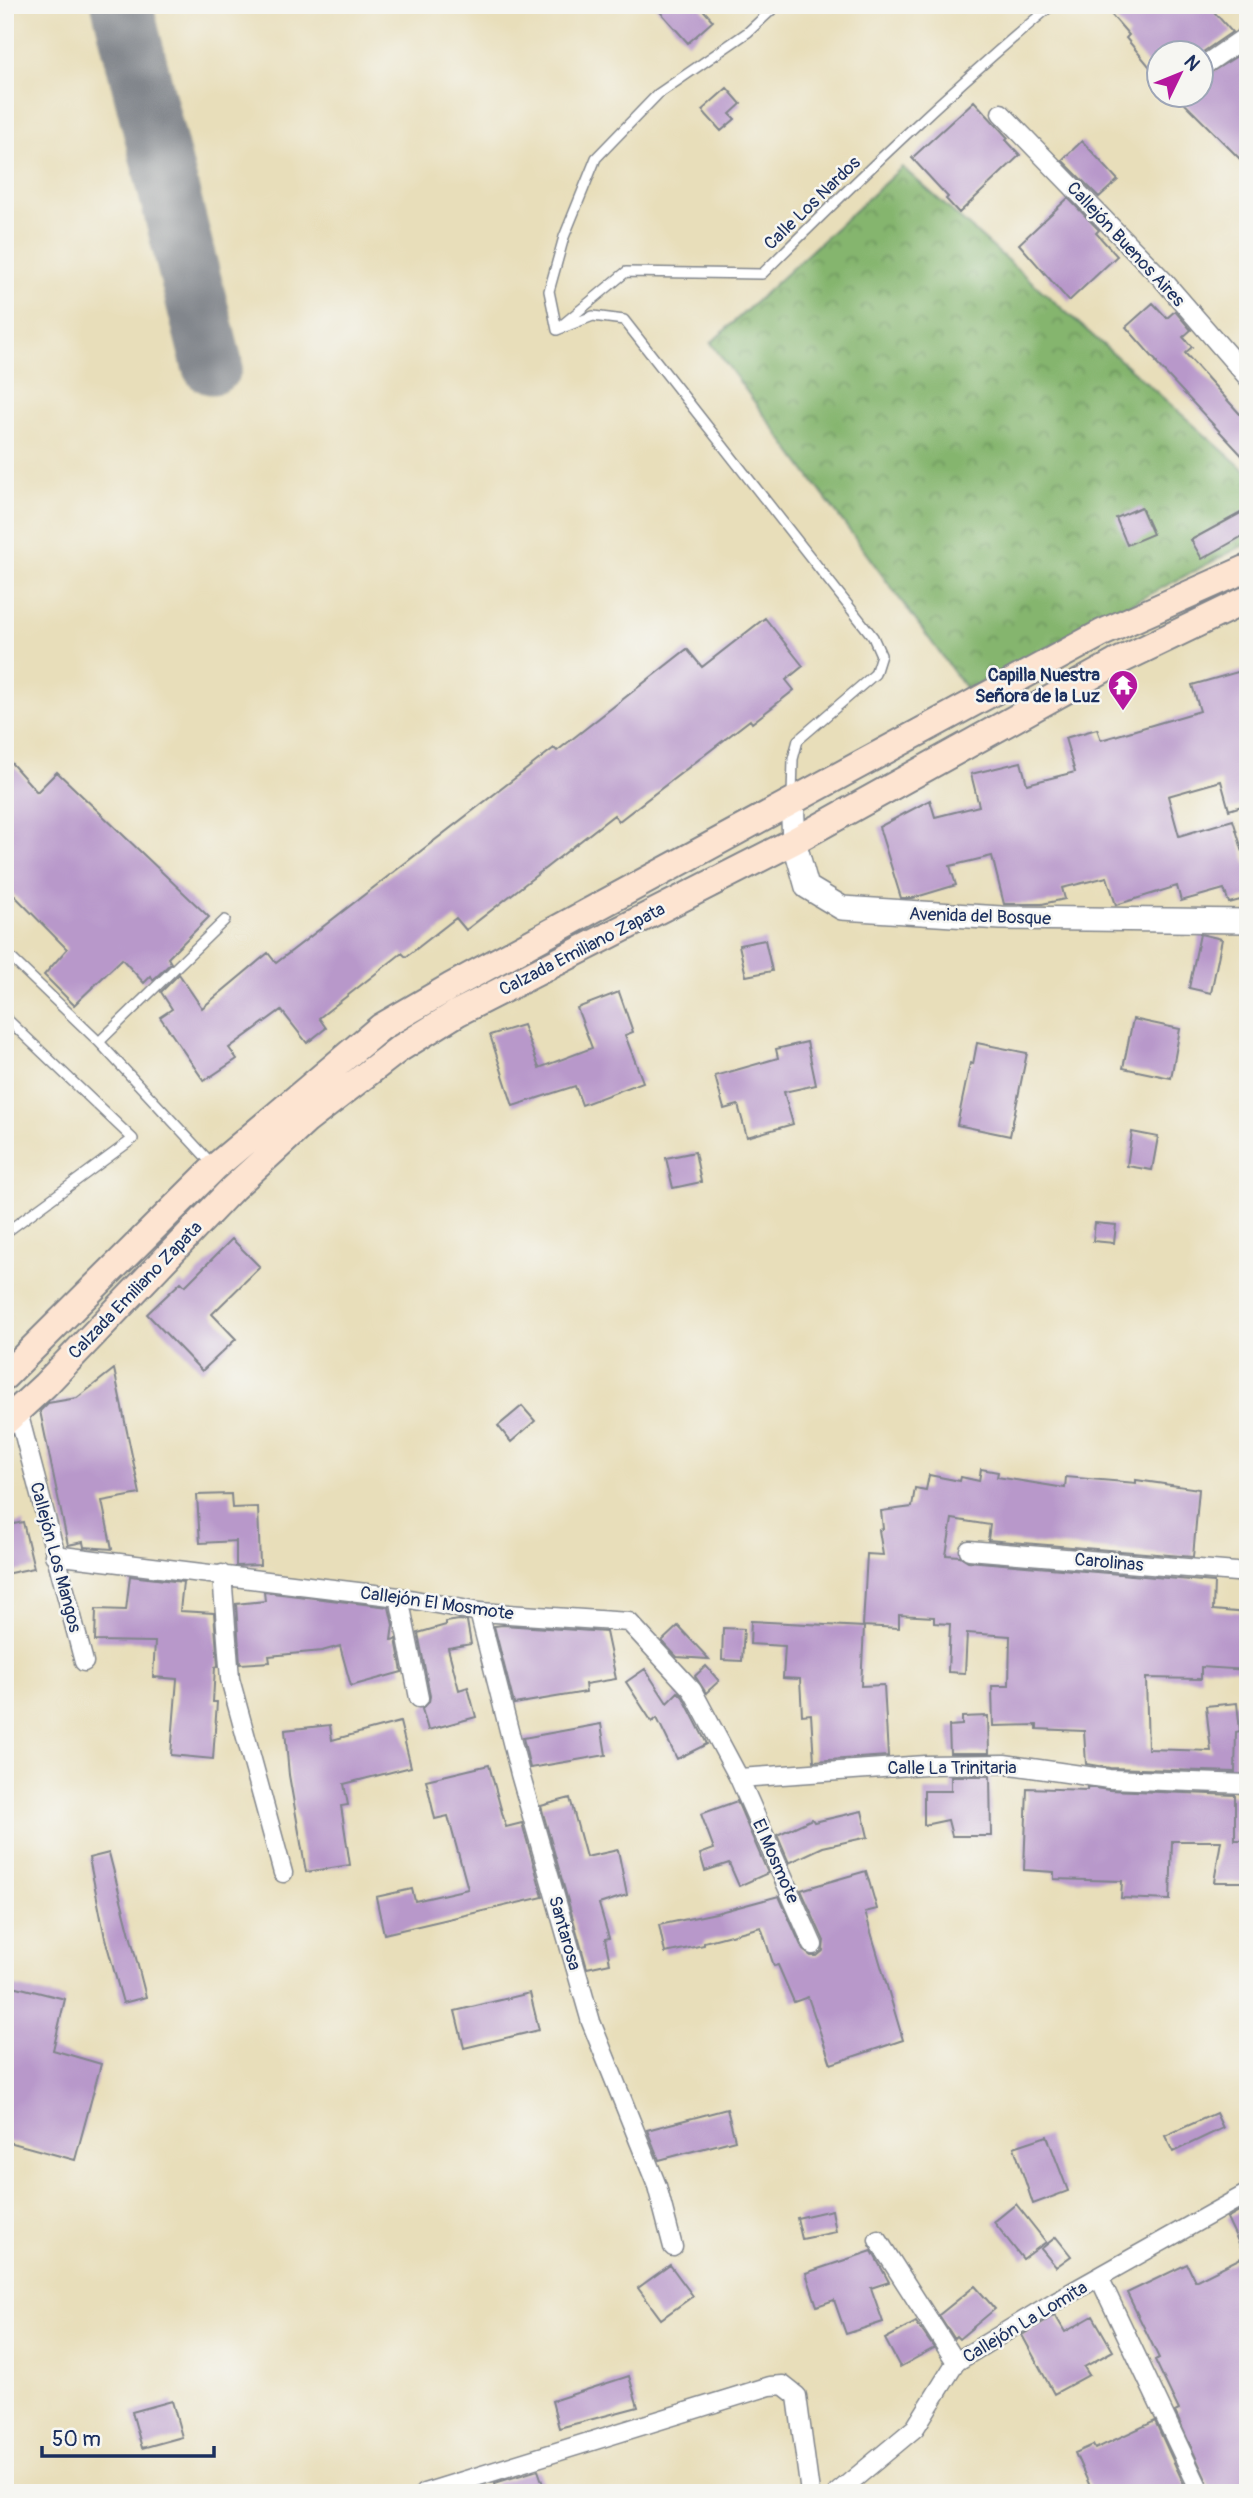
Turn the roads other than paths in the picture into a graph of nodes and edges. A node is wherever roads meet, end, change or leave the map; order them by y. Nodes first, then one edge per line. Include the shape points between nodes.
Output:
1 (777, 5) edge
2 (1052, 5) edge
3 (1248, 35) edge
4 (1214, 58) edge
5 (1001, 113) dead end
6 (557, 330) junction
7 (1248, 379) edge
8 (1248, 569) edge
9 (1248, 599) edge
10 (792, 801) junction
11 (794, 841) junction
12 (225, 920) dead end
13 (1248, 921) edge
14 (5, 952) edge
15 (5, 1017) edge
16 (99, 1042) junction
17 (215, 1167) junction
18 (5, 1233) edge
19 (5, 1376) edge
20 (11, 1417) edge
21 (970, 1550) dead end
22 (54, 1555) junction
23 (1248, 1573) edge
24 (222, 1574) junction
25 (399, 1597) junction
26 (479, 1612) junction
27 (84, 1662) dead end
28 (419, 1698) dead end
29 (739, 1778) junction
30 (1248, 1784) edge
31 (283, 1873) dead end
32 (813, 1945) dead end
33 (1248, 2193) edge
34 (878, 2240) dead end
35 (673, 2247) dead end
36 (1099, 2277) junction
37 (957, 2362) junction
38 (429, 2492) edge
39 (810, 2493) edge
40 (838, 2493) edge
41 (1201, 2493) edge

1 - 6 lane via 748,32 658,94 596,158 564,237 549,291
2 - 6 lane, Calle Los Nardos via 962,82 762,274 626,272
3 - 4 street
5 - 7 street, Callejón Buenos Aires via 1163,280
6 - 10 lane via 593,316 624,320 873,636 881,655 875,674 798,740
8 - 10 main road, Calzada Emiliano Zapata via 1102,633
9 - 11 main road, Calzada Emiliano Zapata via 1115,663
10 - 11 street, Avenida del Bosque
10 - 17 main road, Calzada Emiliano Zapata via 381,1027
11 - 13 street, Avenida del Bosque via 807,887 842,908 1001,918
11 - 20 main road, Calzada Emiliano Zapata via 469,1007 399,1049 306,1121 233,1188
12 - 16 lane
14 - 16 lane
15 - 18 lane via 133,1139
16 - 17 lane
17 - 19 main road, Calzada Emiliano Zapata
20 - 22 street, Callejón Los Mangos
21 - 23 street, Carolinas
22 - 24 street, Callejón El Mosmote
22 - 27 street, Callejón Los Mangos
24 - 25 street, Callejón El Mosmote
24 - 31 street via 230,1679
25 - 26 street, Callejón El Mosmote
25 - 28 street
26 - 29 street, Callejón El Mosmote via 629,1622 692,1690
26 - 35 street, Santarosa via 591,2022 657,2186
29 - 30 street, Calle La Trinitaria via 1004,1764 1109,1779
29 - 32 street, El Mosmote
33 - 36 street, Callejón La Lomita
34 - 37 street
36 - 37 street, Callejón La Lomita
36 - 41 street
37 - 40 street, Callejón La Lomita via 915,2428
38 - 39 street via 783,2385 797,2396

